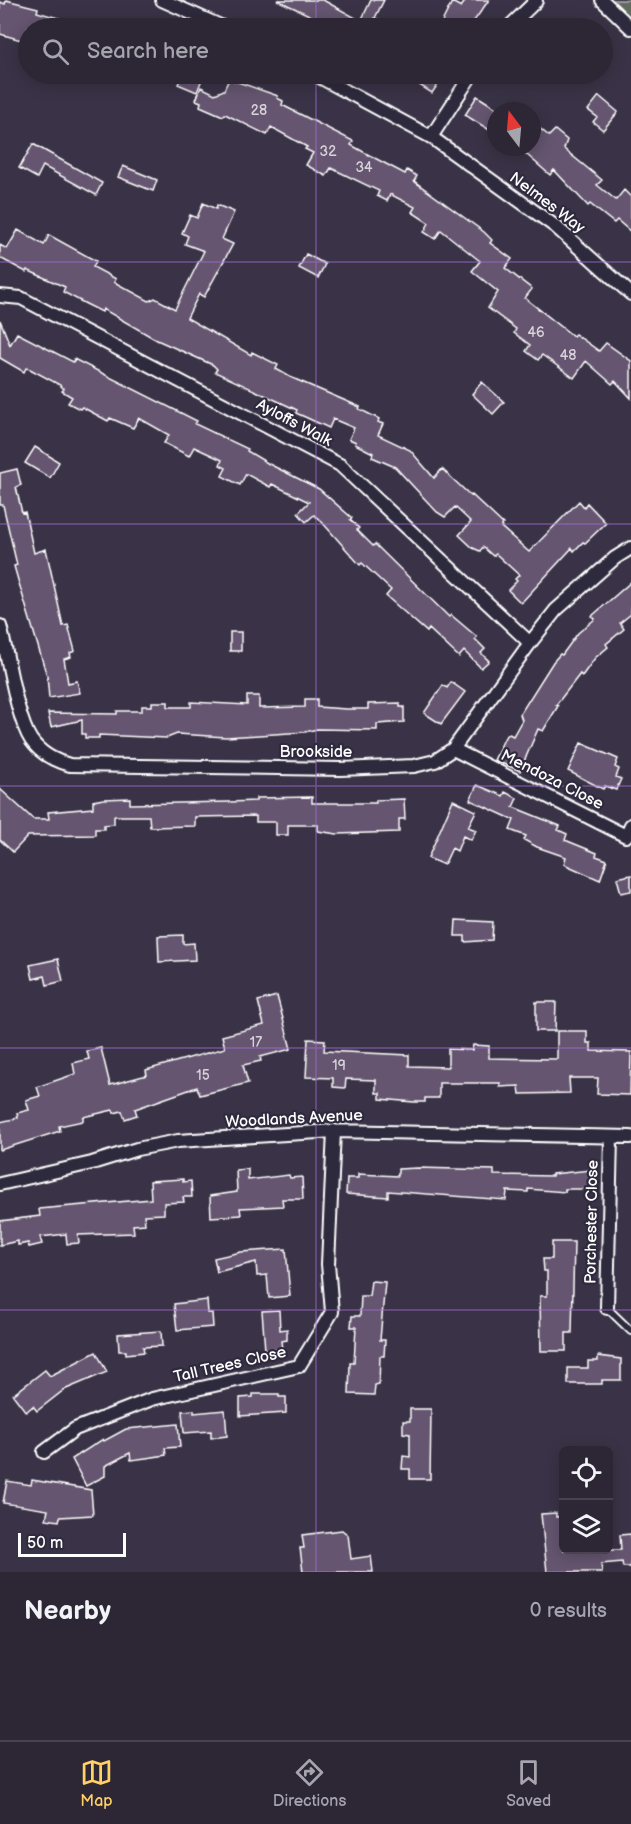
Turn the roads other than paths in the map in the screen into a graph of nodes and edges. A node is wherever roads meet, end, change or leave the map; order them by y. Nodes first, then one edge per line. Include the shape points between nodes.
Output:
1 (162, 0) edge
2 (602, 0) edge
3 (536, 1) edge
4 (202, 18) edge
5 (518, 18) edge
6 (631, 28) edge
7 (333, 84) edge
8 (465, 84) edge
9 (431, 137) junction
10 (631, 294) edge
11 (0, 296) edge
12 (631, 548) edge
13 (0, 626) edge
14 (530, 643) junction
15 (453, 749) junction
16 (631, 825) edge
17 (334, 1131) junction
18 (611, 1137) junction
19 (631, 1137) edge
20 (0, 1184) edge
21 (607, 1308) joint
22 (631, 1331) edge
23 (44, 1452) dead end

1 - 4 street
2 - 6 street
3 - 5 street
7 - 9 street, Nelmes Way
8 - 9 street
9 - 10 street, Nelmes Way via 556,227
11 - 14 street, Ayloffs Walk via 21,298 340,465
12 - 14 street, Brookside via 556,610
13 - 15 street, Brookside via 23,722 31,739 54,761 70,765 340,769 414,766 435,761
14 - 15 street, Brookside
15 - 16 street, Mendoza Close via 626,836
17 - 18 street, Woodlands Avenue
17 - 20 street, Woodlands Avenue via 178,1142
17 - 23 street, Tall Trees Close via 328,1264 332,1312 299,1366 152,1400 75,1429
18 - 19 street, Woodlands Avenue
18 - 21 street, Porchester Close
21 - 22 lane

